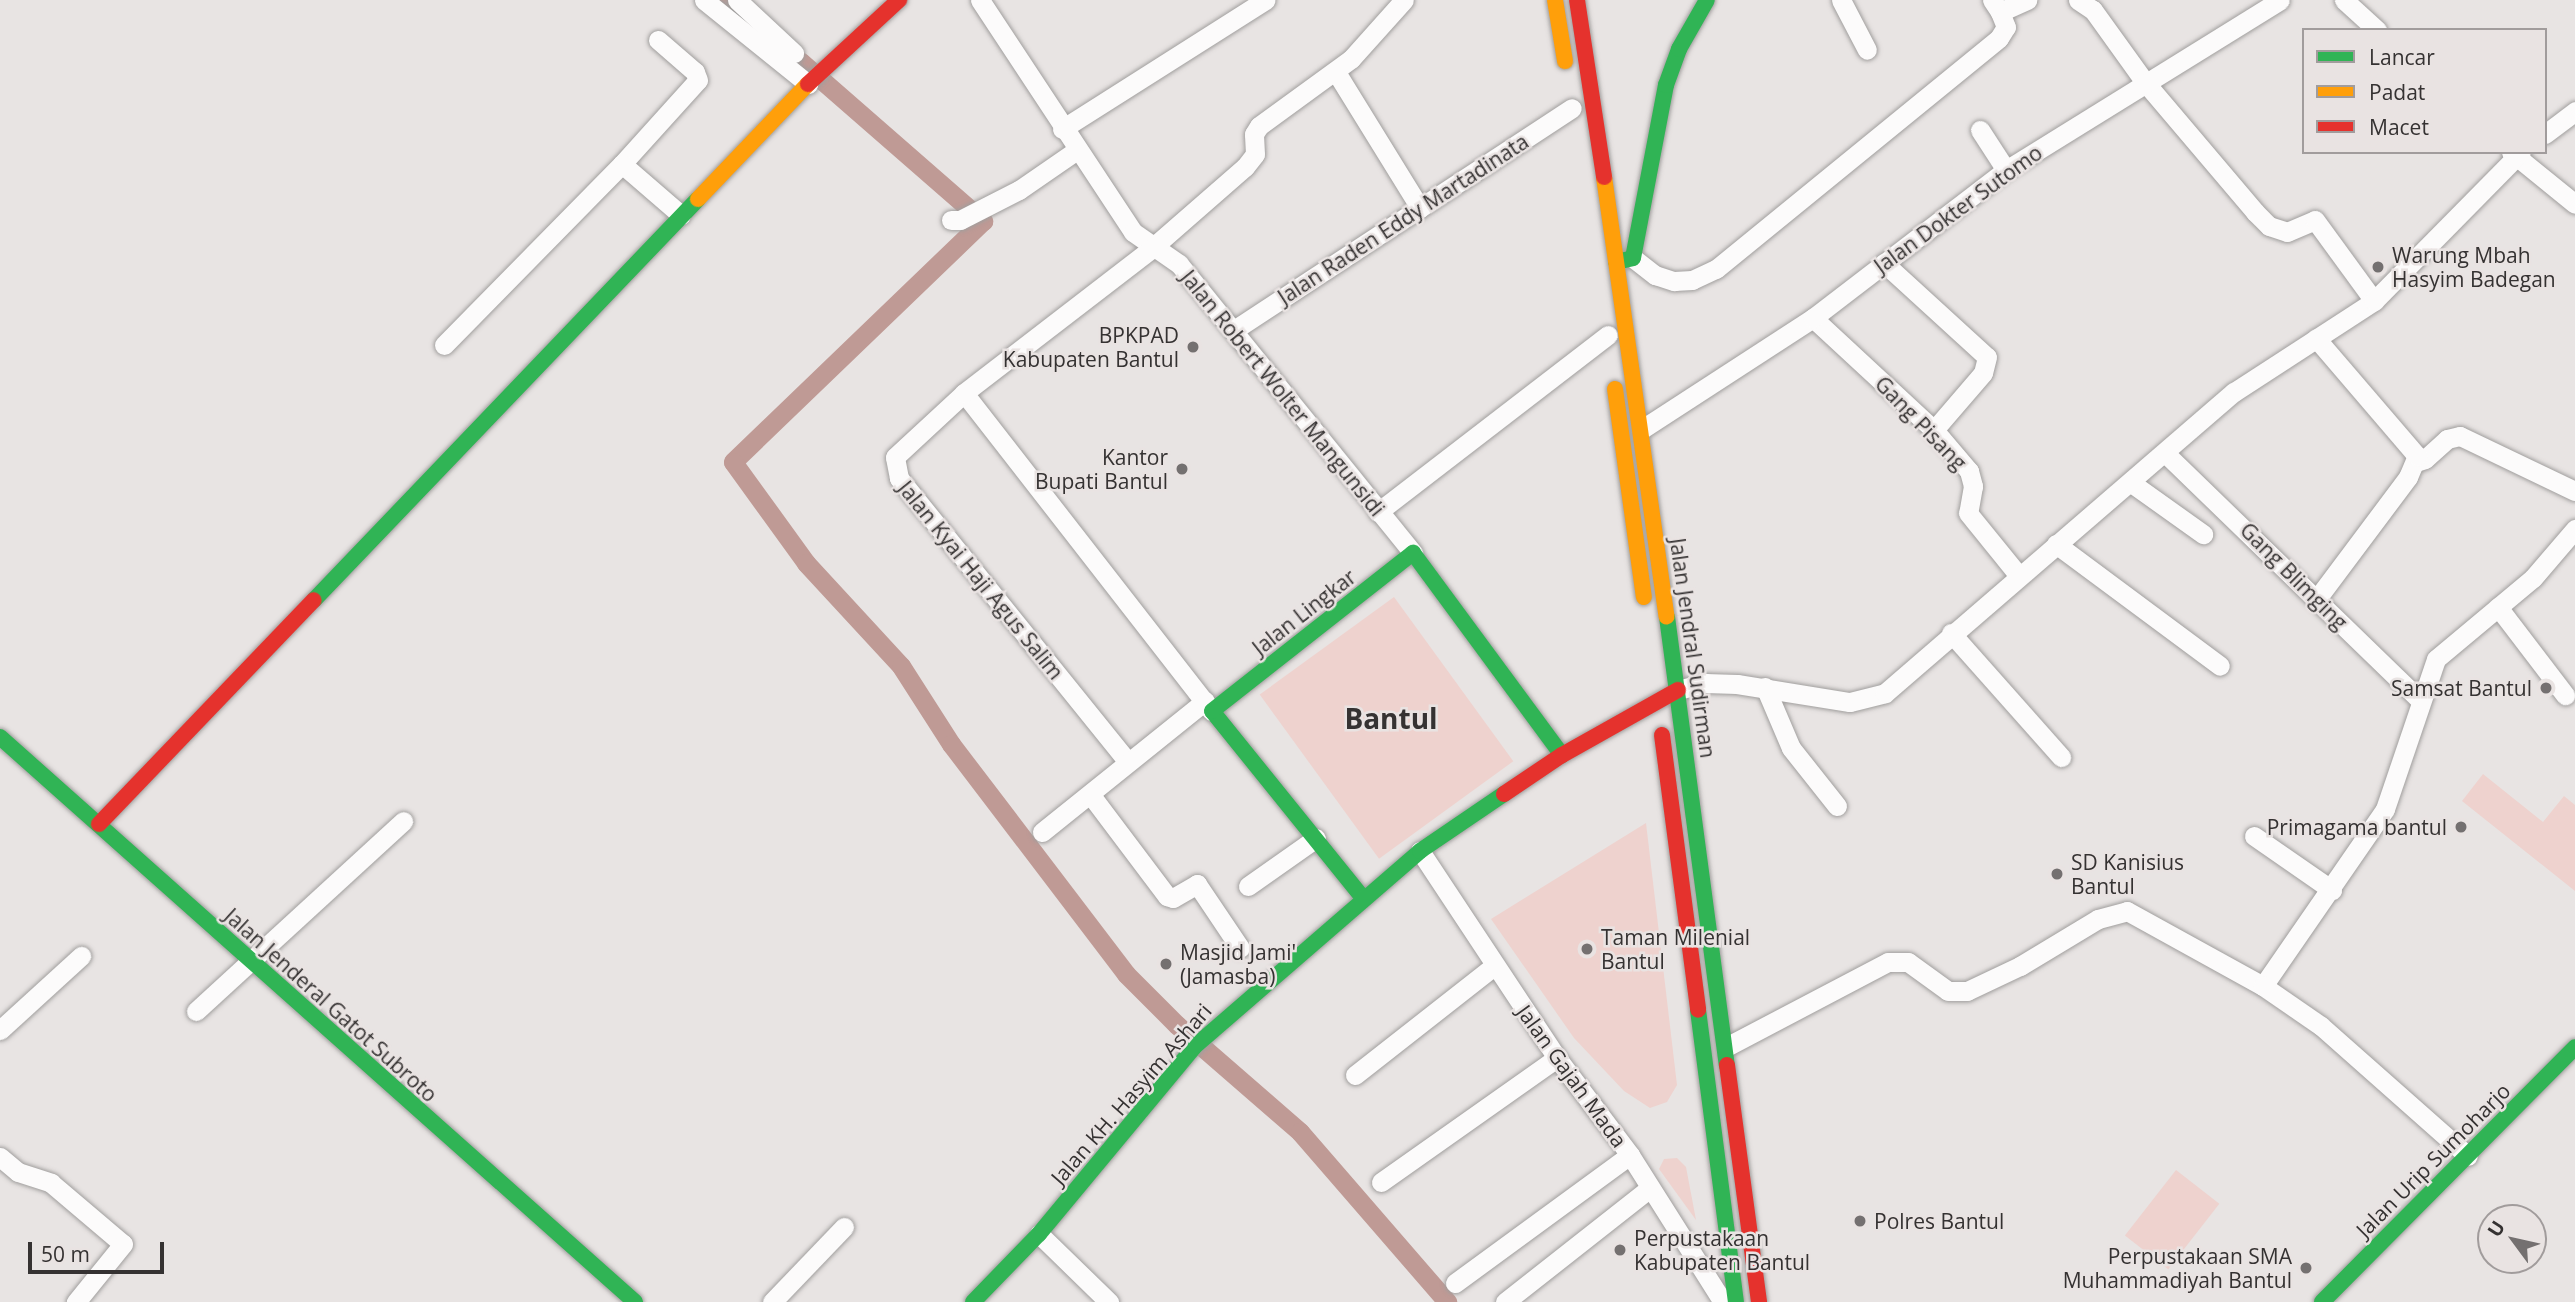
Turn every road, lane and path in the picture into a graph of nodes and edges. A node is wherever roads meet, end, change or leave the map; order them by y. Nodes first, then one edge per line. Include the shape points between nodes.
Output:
1 (704, 0) edge
2 (899, 0) edge
3 (980, 0) edge
4 (1265, 0) edge
5 (1404, 0) edge
6 (1555, 0) edge
7 (1577, 0) edge
8 (1707, 0) edge
9 (1842, 0) edge
10 (2027, 0) edge
11 (2078, 0) edge
12 (2280, 0) edge
13 (2344, 0) edge
14 (1996, 6) edge
15 (740, 14) edge
16 (2374, 28) edge
17 (658, 40) dead end
18 (1867, 50) dead end
19 (794, 53) dead end
20 (1336, 72) junction
21 (2144, 81) junction
22 (807, 84) junction
23 (1570, 94) junction
24 (2575, 111) edge
25 (1062, 129) junction
26 (1980, 130) dead end
27 (2547, 132) edge
28 (1576, 134) dead end
29 (1077, 150) junction
30 (2516, 154) edge
31 (622, 164) junction
32 (2006, 170) junction
33 (2575, 204) edge
34 (1420, 208) junction
35 (681, 215) junction
36 (955, 220) dead end
37 (1152, 248) junction
38 (1625, 260) junction
39 (1884, 263) junction
40 (2374, 301) junction
41 (1605, 312) dead end
42 (1813, 318) junction
43 (1234, 330) junction
44 (1608, 335) junction
45 (2316, 338) junction
46 (444, 345) dead end
47 (964, 393) junction
48 (1642, 429) junction
49 (1934, 430) junction
50 (2165, 453) junction
51 (2416, 462) junction
52 (2130, 482) junction
53 (2575, 491) edge
54 (1378, 512) junction
55 (2575, 529) edge
56 (2203, 534) dead end
57 (2056, 544) junction
58 (1413, 554) junction
59 (2019, 576) junction
60 (2316, 600) junction
61 (2498, 607) junction
62 (1647, 619) dead end
63 (1951, 634) junction
64 (2220, 666) dead end
65 (1655, 676) dead end
66 (1765, 687) junction
67 (1678, 690) junction
68 (2565, 695) dead end
69 (1658, 699) junction
70 (2421, 701) junction
71 (1208, 706) junction
72 (0, 737) edge
73 (1562, 755) junction
74 (2061, 757) dead end
75 (1128, 762) junction
76 (1090, 794) junction
77 (1837, 806) dead end
78 (402, 821) dead end
79 (99, 824) junction
80 (1042, 832) dead end
81 (2254, 836) dead end
82 (1317, 838) junction
83 (1420, 851) junction
84 (1248, 886) dead end
85 (2332, 890) junction
86 (1363, 898) junction
87 (1240, 948) dead end
88 (81, 956) dead end
89 (249, 959) junction
90 (1494, 966) junction
91 (2263, 986) junction
92 (196, 1011) dead end
93 (0, 1030) edge
94 (1726, 1046) junction
95 (2575, 1047) edge
96 (1557, 1058) junction
97 (1355, 1075) dead end
98 (1630, 1155) junction
99 (2468, 1156) junction
100 (0, 1157) edge
101 (1381, 1182) dead end
102 (1650, 1188) junction
103 (844, 1227) dead end
104 (1039, 1234) junction
105 (1455, 1283) dead end
106 (76, 1302) edge
107 (635, 1302) edge
108 (772, 1302) edge
109 (973, 1302) edge
110 (1109, 1302) edge
111 (1505, 1302) edge
112 (1723, 1302) edge
113 (1736, 1302) edge
114 (1759, 1302) edge
115 (2322, 1302) edge

1 - 15 street
2 - 22 main road
3 - 25 street, Jalan Robert Wolter Mangunsidi
4 - 25 street
5 - 20 street, Jalan Kyai Haji Agus Salim
6 - 23 main road
7 - 38 main road, Jalan Jendral Sudirman
8 - 38 main road via 1679,49 1666,85
9 - 18 street
10 - 14 street
11 - 21 street via 2093,10
12 - 21 street, Jalan Dokter Sutomo
13 - 16 street
14 - 38 street via 2006,26 1999,38 1716,269 1692,280 1674,281
15 - 19 street
15 - 22 street
17 - 31 street via 695,72 698,80
20 - 34 street
20 - 37 street, Jalan Kyai Haji Agus Salim via 1259,126 1254,134 1255,154 1245,167
21 - 32 street, Jalan Dokter Sutomo
21 - 40 street via 2269,226 2287,232 2315,220
22 - 35 main road
23 - 28 main road
23 - 34 street, Jalan Raden Eddy Martadinata
24 - 27 street
25 - 29 street, Jalan Robert Wolter Mangunsidi
26 - 32 street
29 - 36 street
29 - 37 street, Jalan Robert Wolter Mangunsidi via 1133,232
30 - 33 street
30 - 40 street
31 - 35 street
31 - 46 street
32 - 39 street, Jalan Dokter Sutomo
34 - 43 street, Jalan Raden Eddy Martadinata
35 - 79 main road
37 - 43 street, Jalan Robert Wolter Mangunsidi via 1179,264
37 - 47 street, Jalan Kyai Haji Agus Salim
38 - 48 main road, Jalan Jendral Sudirman
39 - 42 street, Jalan Dokter Sutomo
39 - 49 street via 1987,357 1983,373
40 - 45 street
41 - 44 main road, Jalan Jendral Sudirman
42 - 48 street, Jalan Dokter Sutomo
42 - 49 street, Gang Pisang
43 - 54 street, Jalan Robert Wolter Mangunsidi
44 - 54 street
44 - 62 main road, Jalan Jendral Sudirman
45 - 50 street via 2252,378
45 - 51 street via 2415,451
47 - 71 street
47 - 75 street, Jalan Kyai Haji Agus Salim via 903,446 894,468
48 - 67 main road, Jalan Jendral Sudirman
49 - 59 street, Gang Pisang via 1971,476 1968,513
50 - 52 street
50 - 60 street, Gang Blimging
51 - 53 street via 2447,439 2460,436
51 - 60 street
52 - 56 street
52 - 57 street
54 - 58 street, Jalan Robert Wolter Mangunsidi
55 - 61 street via 2533,578
57 - 59 street
57 - 64 street
58 - 71 main road, Jalan Lingkar
58 - 73 main road
59 - 63 street
60 - 70 street, Gang Blimging
61 - 68 street
61 - 70 street via 2440,654
63 - 66 street via 1897,684 1872,700 1850,702
63 - 74 street
65 - 69 main road, Jalan Jendral Sudirman
66 - 67 street via 1706,682
66 - 77 street via 1791,748
67 - 69 main road, Jalan KH. Hasyim Ashari
67 - 94 main road, Jalan Jendral Sudirman
69 - 73 main road, Jalan KH. Hasyim Ashari
69 - 113 main road, Jalan Jendral Sudirman
70 - 85 street via 2385,809
71 - 75 street
71 - 82 main road
72 - 79 main road, Jalan Jenderal Gatot Subroto
73 - 83 main road, Jalan KH. Hasyim Ashari
75 - 76 street
76 - 80 street
76 - 87 street via 1167,896 1173,898 1197,884
78 - 89 street
79 - 89 main road, Jalan Jenderal Gatot Subroto
81 - 85 street
82 - 84 street
82 - 86 main road
83 - 86 main road, Jalan KH. Hasyim Ashari
83 - 90 street, Jalan Gajah Mada
85 - 91 street
86 - 104 main road, Jalan KH. Hasyim Ashari via 1207,1033
88 - 93 street
89 - 92 street
89 - 107 main road, Jalan Jenderal Gatot Subroto
90 - 96 street, Jalan Gajah Mada
90 - 97 street
91 - 94 street via 2132,913 2118,911 1967,992 1948,991 1908,962 1888,962
91 - 99 street via 2321,1026
94 - 114 main road, Jalan Jendral Sudirman
95 - 99 main road, Jalan Urip Sumoharjo
96 - 98 street, Jalan Gajah Mada
96 - 101 street
98 - 102 street, Jalan Gajah Mada
98 - 105 street
99 - 115 main road, Jalan Urip Sumoharjo
100 - 106 street via 18,1172 51,1183 124,1244
102 - 111 street
102 - 112 street, Jalan Gajah Mada
103 - 108 street
104 - 109 main road, Jalan KH. Hasyim Ashari
104 - 110 street

